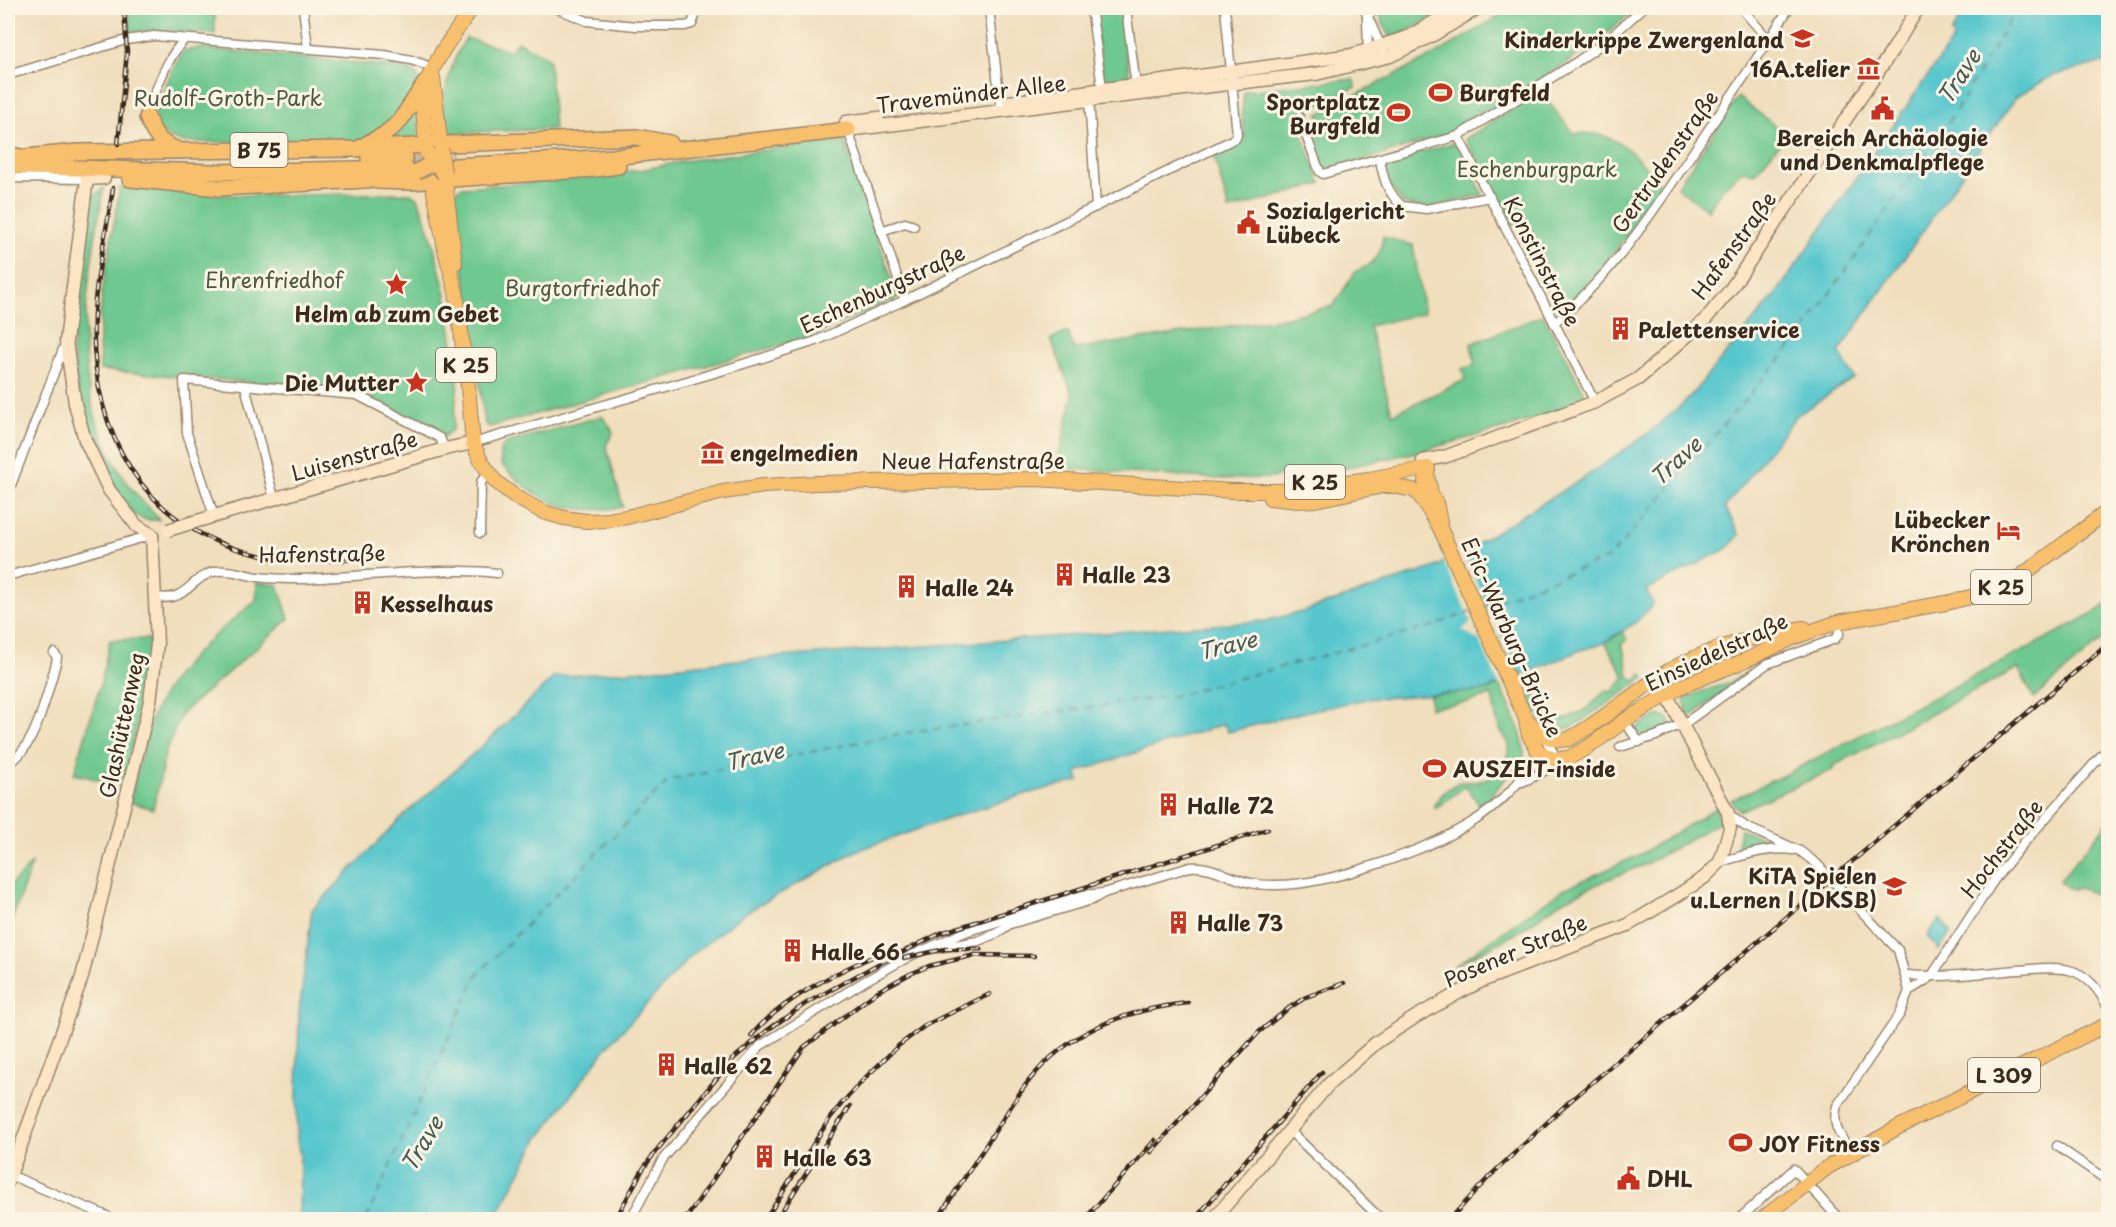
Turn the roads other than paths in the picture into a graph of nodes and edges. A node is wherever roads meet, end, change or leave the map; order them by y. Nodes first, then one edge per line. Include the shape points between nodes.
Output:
1 (303, 8) edge
2 (472, 8) edge
3 (556, 8) edge
4 (698, 8) edge
5 (988, 8) edge
6 (1091, 8) edge
7 (1125, 8) edge
8 (1225, 8) edge
9 (1377, 8) edge
10 (1458, 8) edge
11 (1478, 8) edge
12 (1643, 8) edge
13 (1741, 8) edge
14 (1789, 8) edge
15 (1918, 8) edge
16 (1365, 12) edge
17 (185, 39) junction
18 (1769, 40) junction
19 (308, 48) junction
20 (1383, 52) junction
21 (1369, 56) junction
22 (8, 75) edge
23 (430, 75) junction
24 (1232, 78) junction
25 (1136, 90) junction
26 (1103, 94) junction
27 (1089, 95) junction
28 (1001, 107) junction
29 (147, 117) joint
30 (1299, 117) dead end
31 (847, 126) junction
32 (1458, 135) junction
33 (671, 147) junction
34 (356, 149) junction
35 (182, 151) junction
36 (14, 158) edge
37 (1380, 159) junction
38 (433, 162) junction
39 (141, 170) junction
40 (8, 178) edge
41 (104, 178) joint
42 (87, 179) junction
43 (243, 187) junction
44 (1490, 197) junction
45 (1096, 207) junction
46 (914, 226) dead end
47 (881, 231) junction
48 (905, 300) junction
49 (1554, 323) junction
50 (66, 341) junction
51 (245, 386) junction
52 (1595, 402) junction
53 (473, 443) junction
54 (445, 449) junction
55 (1422, 467) junction
56 (488, 473) junction
57 (1228, 490) junction
58 (1413, 490) junction
59 (8, 493) edge
60 (274, 498) junction
61 (2109, 511) edge
62 (214, 516) junction
63 (1440, 528) junction
64 (480, 533) dead end
65 (152, 534) junction
66 (497, 573) dead end
67 (8, 576) edge
68 (156, 597) junction
69 (1833, 623) junction
70 (54, 653) dead end
71 (1662, 687) junction
72 (1525, 717) junction
73 (1624, 721) junction
74 (1681, 724) junction
75 (1544, 736) junction
76 (1639, 742) junction
77 (1620, 747) dead end
78 (2109, 748) edge
79 (1549, 755) junction
80 (8, 764) edge
81 (1519, 784) junction
82 (1726, 809) junction
83 (1800, 851) junction
84 (1720, 862) junction
85 (1906, 975) junction
86 (1931, 977) junction
87 (1909, 991) junction
88 (2109, 1008) edge
89 (2109, 1024) edge
90 (1289, 1130) junction
91 (2057, 1146) dead end
92 (1852, 1154) junction
93 (9, 1178) edge
94 (2109, 1181) edge
95 (1806, 1183) junction
96 (107, 1216) dead end
97 (630, 1220) edge
98 (1213, 1220) edge
99 (1382, 1220) edge
100 (1738, 1220) edge
101 (1761, 1220) edge
102 (1840, 1220) edge

1 - 19 street
2 - 23 main road, B 75
3 - 4 street via 587,21 636,26 692,24
5 - 28 street
6 - 26 street
7 - 25 street
8 - 24 street
9 - 16 street
10 - 20 street, Travemünder Allee
11 - 20 street, Travemünder Allee via 1433,35
12 - 32 street via 1583,57
13 - 18 street
14 - 18 street, Gertrudenstraße
15 - 52 street, Hafenstraße via 1730,290 1704,321 1638,379
16 - 20 street
16 - 21 street
17 - 19 street
17 - 22 street via 136,37
17 - 29 street via 171,57
18 - 49 street, Gertrudenstraße via 1632,241 1581,300
19 - 23 street via 411,60
20 - 21 street, Travemünder Allee
21 - 24 street, Travemünder Allee via 1331,59
23 - 34 highway, B 75 via 399,122
23 - 38 main road, B 75 via 434,100
24 - 25 street, Travemünder Allee
24 - 45 street, Eschenburgstraße via 1236,138
25 - 26 street, Travemünder Allee
26 - 27 street, Travemünder Allee
27 - 28 street, Travemünder Allee
27 - 45 street
28 - 31 street, Travemünder Allee
29 - 35 highway via 157,139
30 - 37 street via 1323,174
31 - 33 highway, Travemünder Allee
31 - 47 street
32 - 37 street
32 - 44 street, Konstinstraße
33 - 38 highway via 637,137
33 - 38 highway via 641,162 596,169
34 - 35 highway, B 75
34 - 38 highway
35 - 36 highway, B 75 via 77,152
36 - 38 highway
36 - 39 highway, B 75
37 - 44 street via 1384,182 1402,206 1426,209
38 - 39 highway via 213,172
38 - 43 highway, B 75 via 397,178
38 - 53 main road, K 25 via 446,254 455,287
39 - 43 highway, B 75
40 - 42 street
41 - 42 street
41 - 43 highway via 195,187
42 - 50 street
44 - 49 street, Konstinstraße
45 - 48 street, Eschenburgstraße
46 - 47 street via 905,223
47 - 48 street
48 - 53 street, Eschenburgstraße via 816,341
49 - 52 street, Konstinstraße
50 - 59 street
50 - 65 street via 75,404 95,464 136,526
51 - 54 street, Luisenstraße via 357,395 440,438
51 - 60 street, Luisenstraße
51 - 62 street, Luisenstraße via 184,380 187,433
52 - 55 street, Hafenstraße
53 - 54 street, Luisenstraße
53 - 56 main road, Neue Hafenstraße / K 25
54 - 60 street, Luisenstraße
55 - 57 main road, Eric-Warburg-Brücke / K 25 via 1396,466 1312,482
55 - 57 main road, Hafenstraße / K 25 via 1296,490
55 - 58 main road via 1410,482
55 - 63 main road, Eric-Warburg-Brücke / K 25 via 1422,478 1436,502
56 - 57 main road, Neue Hafenstraße / K 25 via 510,494 533,507 586,521 627,517 723,492 801,484 1036,479
56 - 64 street via 481,482
57 - 58 main road, K 25 via 1298,501 1388,485
58 - 63 main road, Eric-Warburg-Brücke / K 25
60 - 62 street, Luisenstraße
61 - 69 main road, Einsiedelstraße / K 25 via 2021,576 1990,592
62 - 65 street, Luisenstraße, bridge
63 - 72 main road, Eric-Warburg-Brücke / K 25
65 - 67 street
65 - 68 street, Glashüttenweg
66 - 68 street, Hafenstraße via 410,572 304,579 258,577 226,570 202,577 171,598
68 - 93 street, Glashüttenweg via 157,644 150,701 85,966
69 - 71 main road, Einsiedelstraße / K 25 via 1706,675
69 - 71 main road, Einsiedelstraße / K 25 via 1804,628
69 - 74 street, Einsiedelstraße via 1839,634 1835,639 1767,664
70 - 80 street via 56,663 30,740
71 - 73 main road, Einsiedelstraße / K 25
71 - 74 street
71 - 75 main road, Einsiedelstraße / K 25 via 1569,738
71 - 79 main road, Einsiedelstraße / K 25 via 1588,738
72 - 75 main road, K 25
72 - 79 main road, Eric-Warburg-Brücke / K 25 via 1529,735
73 - 76 street
73 - 79 main road, Einsiedelstraße / K 25 via 1578,754 1561,759
74 - 76 street, Einsiedelstraße
74 - 82 street
75 - 79 street
76 - 77 street, Einsiedelstraße
78 - 86 street, Hochstraße via 1994,880
79 - 81 street, Einsiedelstraße
79 - 81 street, Einsiedelstraße via 1547,770
81 - 97 street, Einsiedelstraße via 1474,821 1364,868 1309,882 1276,885 1250,883 1202,866 1190,867 986,925 926,950 865,981 760,1046 663,1159
82 - 83 street via 1746,827
82 - 84 street via 1730,828
83 - 84 street, Posener Straße via 1779,848
83 - 85 street, bridge via 1898,950
84 - 90 street, Posener Straße via 1705,877 1628,924 1484,980 1417,1016 1377,1042 1329,1084
85 - 86 street
85 - 87 street
86 - 87 street, Hochstraße
86 - 88 street via 2049,968 2070,970 2083,975
87 - 92 street via 1900,1014 1837,1106 1835,1125
89 - 92 main road, L 309
90 - 98 street, Posener Straße
90 - 99 street
91 - 94 street
92 - 95 main road, L 309
93 - 96 street
95 - 100 street via 1794,1169
95 - 101 main road, L 309
95 - 102 street

